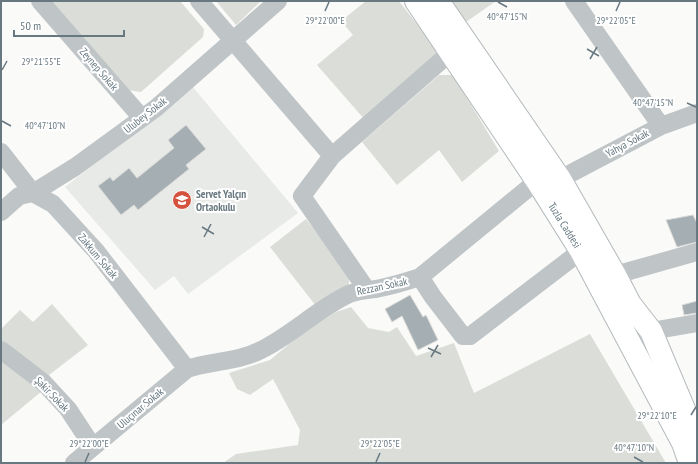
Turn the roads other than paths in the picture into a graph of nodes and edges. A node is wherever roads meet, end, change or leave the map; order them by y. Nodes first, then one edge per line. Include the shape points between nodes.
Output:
1 (40, 1) edge
2 (198, 1) edge
3 (278, 1) edge
4 (416, 1) edge
5 (438, 1) edge
6 (574, 1) edge
7 (233, 40) junction
8 (451, 52) junction
9 (697, 113) edge
10 (142, 118) junction
11 (661, 126) junction
12 (1, 152) edge
13 (332, 156) junction
14 (560, 179) junction
15 (537, 181) junction
16 (32, 193) junction
17 (1, 212) edge
18 (581, 251) junction
19 (697, 252) edge
20 (615, 275) junction
21 (420, 277) junction
22 (367, 290) junction
23 (697, 323) edge
24 (651, 331) junction
25 (1, 350) edge
26 (187, 368) junction
27 (697, 440) edge
28 (93, 447) junction
29 (74, 463) edge
30 (690, 463) edge

1 - 10 street, Zeynep Sokak
2 - 7 street
3 - 7 street, Ulubey Sokak
4 - 8 main road, Tuzla Caddesi
5 - 14 main road, Tuzla Caddesi
6 - 11 street
7 - 10 street, Ulubey Sokak
7 - 13 street
8 - 13 street
8 - 15 main road, Tuzla Caddesi
9 - 11 street, Yahya Sokak
10 - 16 street, Ulubey Sokak via 75,167
11 - 14 street, Yahya Sokak
12 - 16 street, Zakkum Sokak
13 - 22 street via 302,196
14 - 20 main road, Tuzla Caddesi
15 - 18 main road, Tuzla Caddesi
15 - 21 street, Rezzan Sokak
16 - 17 street, Ulubey Sokak via 20,196
16 - 26 street, Zakkum Sokak via 53,204 96,251
18 - 21 street via 470,336 463,336
18 - 30 main road, Tuzla Caddesi via 683,443
19 - 20 street
20 - 24 main road, Tuzla Caddesi via 630,304
21 - 22 street, Rezzan Sokak
22 - 26 street, Rezzan Sokak via 351,293 334,302 261,351 233,360
23 - 24 street
24 - 27 main road, Tuzla Caddesi
25 - 28 street, Şakir Sokak via 43,382 68,410
26 - 28 street, Uluçınar Sokak
28 - 29 street, Uluçınar Sokak

